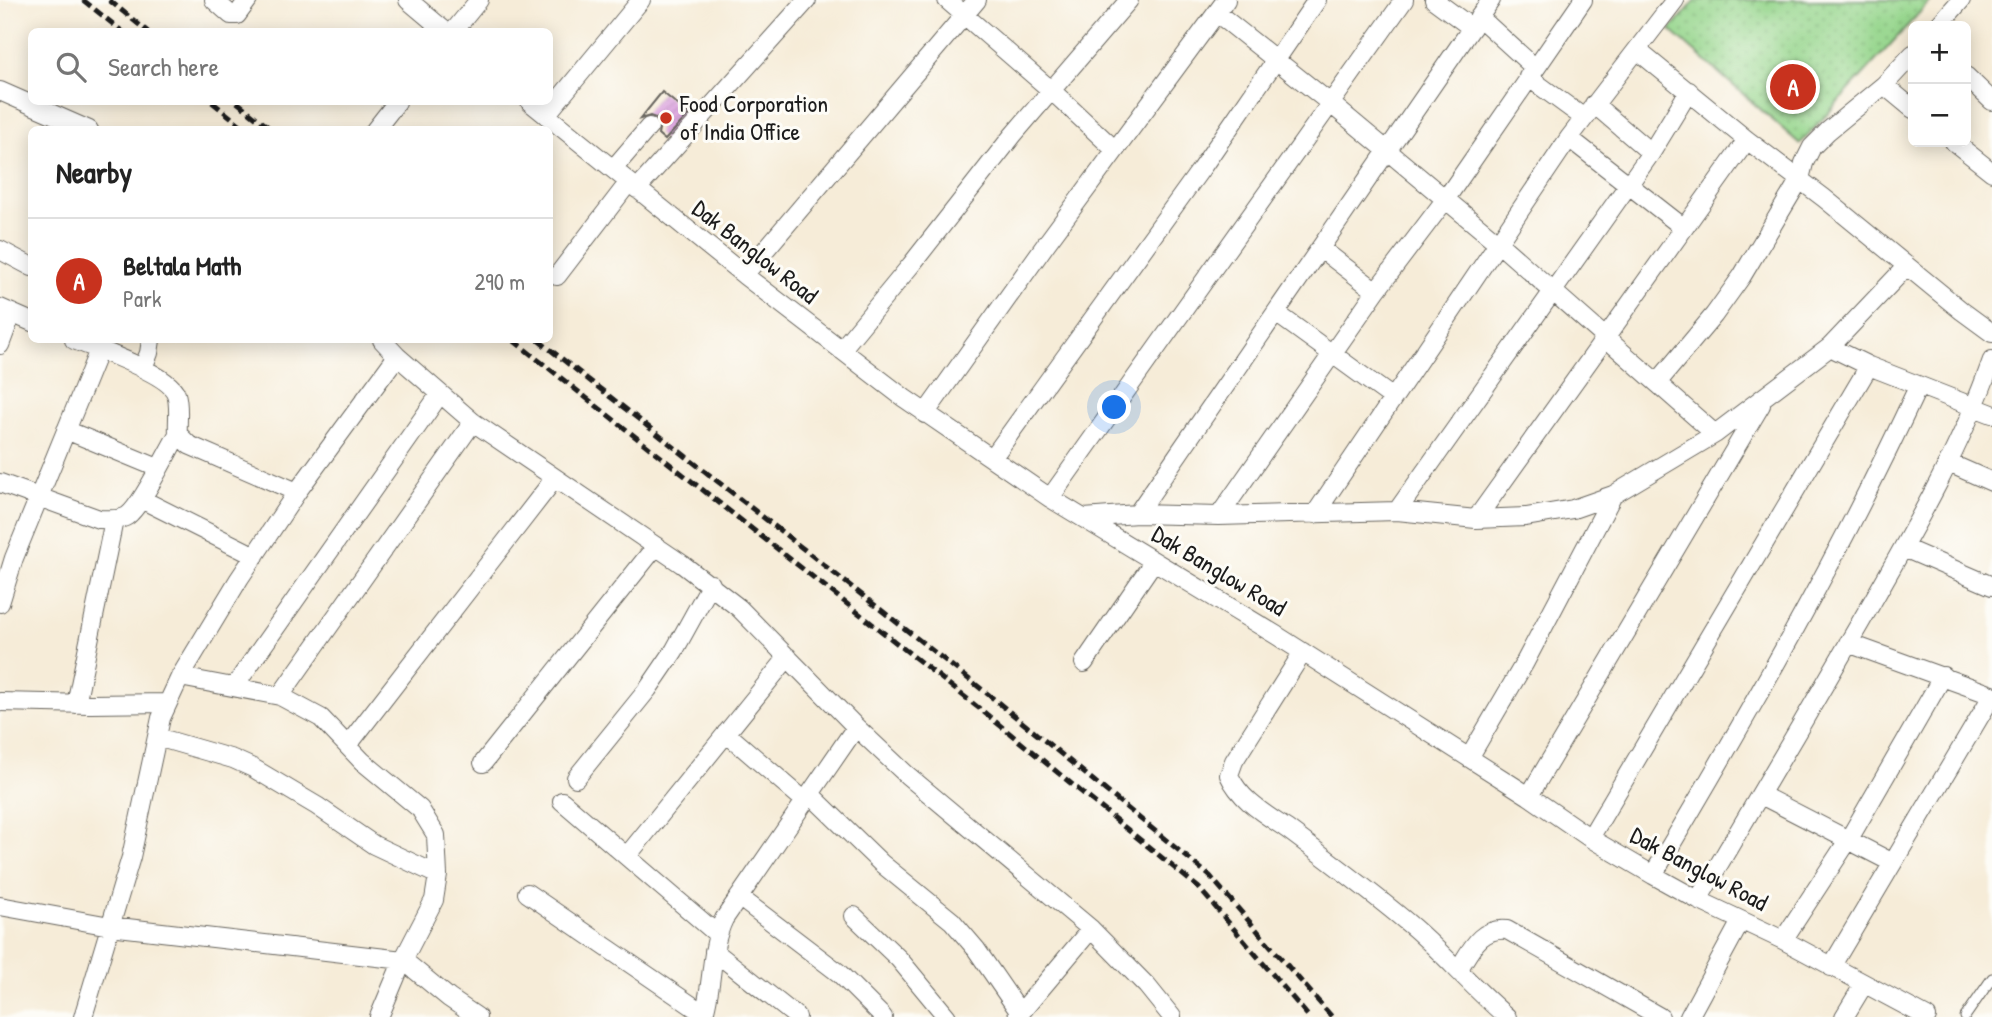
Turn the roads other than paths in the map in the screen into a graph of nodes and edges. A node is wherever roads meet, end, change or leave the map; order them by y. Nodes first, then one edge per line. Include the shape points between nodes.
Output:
1 (214, 0) edge
2 (248, 0) edge
3 (408, 0) edge
4 (479, 0) edge
5 (642, 0) edge
6 (807, 0) edge
7 (947, 0) edge
8 (977, 0) edge
9 (1129, 0) edge
10 (1317, 0) edge
11 (1404, 0) edge
12 (1433, 0) edge
13 (1491, 0) edge
14 (1583, 0) edge
15 (1675, 0) edge
16 (1961, 0) edge
17 (1222, 6) edge
18 (965, 15) junction
19 (1942, 21) edge
20 (1475, 22) junction
21 (441, 28) edge
22 (456, 28) edge
23 (1637, 50) junction
24 (1908, 59) edge
25 (1275, 60) junction
26 (1531, 73) junction
27 (1971, 81) edge
28 (1884, 85) junction
29 (0, 91) edge
30 (1052, 91) junction
31 (1689, 91) junction
32 (1992, 101) edge
33 (28, 103) edge
34 (1331, 103) junction
35 (32, 105) edge
36 (395, 105) edge
37 (533, 105) edge
38 (1908, 105) edge
39 (1589, 111) junction
40 (545, 115) junction
41 (80, 126) edge
42 (378, 126) edge
43 (649, 127) dead end
44 (1569, 138) junction
45 (1746, 140) junction
46 (1960, 147) edge
47 (1115, 150) junction
48 (1387, 152) junction
49 (1651, 153) junction
50 (613, 169) junction
51 (1992, 172) edge
52 (1800, 179) junction
53 (1627, 185) junction
54 (633, 186) junction
55 (1445, 200) junction
56 (1684, 228) junction
57 (1498, 243) junction
58 (1320, 248) junction
59 (0, 250) edge
60 (28, 265) edge
61 (1906, 267) junction
62 (744, 275) junction
63 (557, 276) dead end
64 (1377, 291) junction
65 (1553, 293) junction
66 (6, 311) edge
67 (1276, 313) junction
68 (28, 320) edge
69 (1992, 333) edge
70 (1606, 336) junction
71 (82, 343) edge
72 (151, 343) edge
73 (385, 343) edge
74 (0, 345) edge
75 (1830, 347) junction
76 (99, 350) junction
77 (841, 350) junction
78 (1331, 354) junction
79 (397, 356) junction
80 (1992, 360) edge
81 (1868, 366) junction
82 (143, 368) junction
83 (1657, 383) junction
84 (1918, 387) junction
85 (440, 394) junction
86 (1393, 398) junction
87 (1765, 398) junction
88 (1984, 411) edge
89 (925, 414) junction
90 (473, 422) junction
91 (66, 430) junction
92 (178, 434) junction
93 (1715, 434) junction
94 (993, 457) junction
95 (1949, 463) junction
96 (158, 468) junction
97 (555, 478) junction
98 (1992, 482) edge
99 (0, 483) edge
100 (297, 492) junction
101 (1613, 495) junction
102 (39, 498) junction
103 (1050, 498) junction
104 (141, 499) junction
105 (1397, 511) junction
106 (1137, 514) junction
107 (1315, 514) junction
108 (1219, 516) junction
109 (1084, 518) junction
110 (1476, 519) junction
111 (114, 520) junction
112 (656, 547) junction
113 (1903, 548) junction
114 (255, 556) junction
115 (1154, 561) junction
116 (711, 584) junction
117 (1992, 586) edge
118 (0, 603) edge
119 (1849, 643) junction
120 (1303, 652) junction
121 (788, 657) junction
122 (1084, 663) dead end
123 (1943, 676) junction
124 (180, 677) junction
125 (234, 687) junction
126 (280, 696) junction
127 (1992, 696) edge
128 (0, 702) edge
129 (168, 703) junction
130 (76, 704) junction
131 (856, 727) junction
132 (726, 733) junction
133 (157, 737) junction
134 (348, 745) junction
135 (1469, 758) junction
136 (483, 763) dead end
137 (576, 778) dead end
138 (1761, 795) junction
139 (1529, 796) junction
140 (808, 797) junction
141 (562, 801) dead end
142 (1590, 838) junction
143 (1849, 839) junction
144 (627, 856) junction
145 (1894, 863) junction
146 (438, 874) junction
147 (1653, 876) junction
148 (527, 893) dead end
149 (739, 897) junction
150 (1698, 901) junction
151 (0, 906) edge
152 (854, 916) dead end
153 (1741, 921) junction
154 (110, 926) junction
155 (1091, 929) junction
156 (1783, 940) junction
157 (715, 942) junction
158 (402, 960) junction
159 (1831, 967) junction
160 (1458, 970) junction
161 (1992, 978) edge
162 (1864, 984) junction
163 (704, 1015) edge
164 (1018, 1015) edge
165 (83, 1017) edge
166 (379, 1017) edge
167 (477, 1017) edge
168 (797, 1017) edge
169 (883, 1017) edge
170 (947, 1017) edge
171 (1172, 1017) edge
172 (1507, 1017) edge
173 (1660, 1017) edge
174 (1689, 1017) edge
175 (1844, 1017) edge
176 (1927, 1017) edge
177 (1965, 1017) edge

1 - 2 street via 237,15
3 - 21 street
4 - 22 street
5 - 40 street
6 - 54 street
7 - 18 street
8 - 18 street
9 - 30 street
10 - 25 street
11 - 34 street
12 - 20 street
13 - 20 street
14 - 26 street
15 - 23 street
16 - 19 street
17 - 25 street
17 - 47 street
18 - 30 street
18 - 62 street
20 - 26 street
20 - 48 street
23 - 31 street
23 - 39 street
24 - 28 street
25 - 34 street
25 - 94 street
26 - 39 street
26 - 55 street
27 - 32 street
28 - 38 street
28 - 52 street via 1812,146
29 - 33 street
30 - 47 street
30 - 77 street
31 - 45 street
31 - 49 street
34 - 48 street
34 - 103 street
35 - 41 street
36 - 42 street
37 - 40 street, Dak Banglow Road
39 - 44 street
39 - 49 street
40 - 50 street, Dak Banglow Road
43 - 50 street
44 - 53 street
44 - 57 street
45 - 52 street
45 - 56 street
46 - 51 street
47 - 89 street
48 - 55 street
48 - 58 street
49 - 53 street
50 - 54 street, Dak Banglow Road
52 - 61 street
52 - 83 street via 1742,276
53 - 56 street
53 - 65 street
54 - 62 street, Dak Banglow Road
54 - 63 street
55 - 57 street
55 - 64 street
56 - 70 street
57 - 65 street
57 - 86 street
58 - 64 street
58 - 67 street
59 - 60 street
61 - 69 street
61 - 75 street
62 - 77 street, Dak Banglow Road
64 - 78 street
65 - 70 street
65 - 105 street
66 - 68 street
66 - 74 street
67 - 78 street
67 - 106 street
70 - 83 street
70 - 110 street
71 - 76 street
72 - 82 street
73 - 79 street
75 - 81 street
75 - 87 street
76 - 82 street
76 - 91 street
77 - 89 street, Dak Banglow Road
78 - 86 street
78 - 108 street
79 - 85 street
79 - 100 street
80 - 88 street
81 - 84 street
81 - 142 street
82 - 92 street via 176,393
83 - 93 street
84 - 88 street
84 - 147 street via 1811,599
85 - 90 street
85 - 125 street
86 - 107 street
87 - 93 street
87 - 139 street
88 - 95 street
89 - 94 street, Dak Banglow Road
90 - 97 street
90 - 126 street
91 - 96 street
91 - 102 street
92 - 96 street
92 - 100 street via 189,445
93 - 101 street
94 - 103 street, Dak Banglow Road
95 - 98 street
95 - 113 street
96 - 104 street
97 - 112 street
97 - 134 street
99 - 102 street
100 - 114 street
101 - 110 street via 1573,509
101 - 135 street
102 - 111 street
102 - 118 street
103 - 109 street, Dak Banglow Road
104 - 111 street via 128,516
104 - 114 street
105 - 107 street
105 - 110 street
106 - 108 street
106 - 109 street
107 - 108 street
109 - 115 street, Dak Banglow Road
111 - 130 street
112 - 116 street
112 - 136 street
113 - 117 street
113 - 119 street
114 - 124 street
115 - 120 street, Dak Banglow Road
115 - 122 street
116 - 121 street
116 - 137 street via 648,689
119 - 123 street
119 - 138 street
120 - 135 street, Dak Banglow Road
120 - 160 street via 1234,761 1229,775 1235,789 1353,878
121 - 131 street
121 - 132 street
123 - 127 street
123 - 143 street
124 - 125 street
124 - 129 street
125 - 126 street
126 - 134 street via 321,718
127 - 145 street
128 - 130 street
129 - 130 street
129 - 133 street
131 - 140 street
131 - 155 street via 906,775
132 - 140 street
132 - 144 street
133 - 146 street via 253,768 374,845
133 - 154 street via 131,857
134 - 146 street via 420,809 436,835
135 - 139 street, Dak Banglow Road
138 - 143 street
138 - 150 street
139 - 142 street, Dak Banglow Road
140 - 149 street
140 - 164 street via 952,921 976,949
141 - 144 street
142 - 147 street, Dak Banglow Road
143 - 145 street
143 - 156 street
144 - 157 street
145 - 159 street
146 - 158 street via 434,900
147 - 150 street, Dak Banglow Road
148 - 163 street
149 - 157 street
149 - 169 street via 839,973
150 - 153 street, Dak Banglow Road
151 - 154 street
152 - 170 street via 899,959
153 - 156 street, Dak Banglow Road
153 - 174 street
154 - 158 street
154 - 165 street
155 - 164 street
155 - 171 street
156 - 159 street, Dak Banglow Road
157 - 163 street
157 - 168 street
158 - 166 street
158 - 167 street
159 - 162 street, Dak Banglow Road
160 - 172 street
160 - 173 street via 1485,933 1507,930
161 - 177 lane
162 - 175 street
162 - 176 street, Dak Banglow Road

